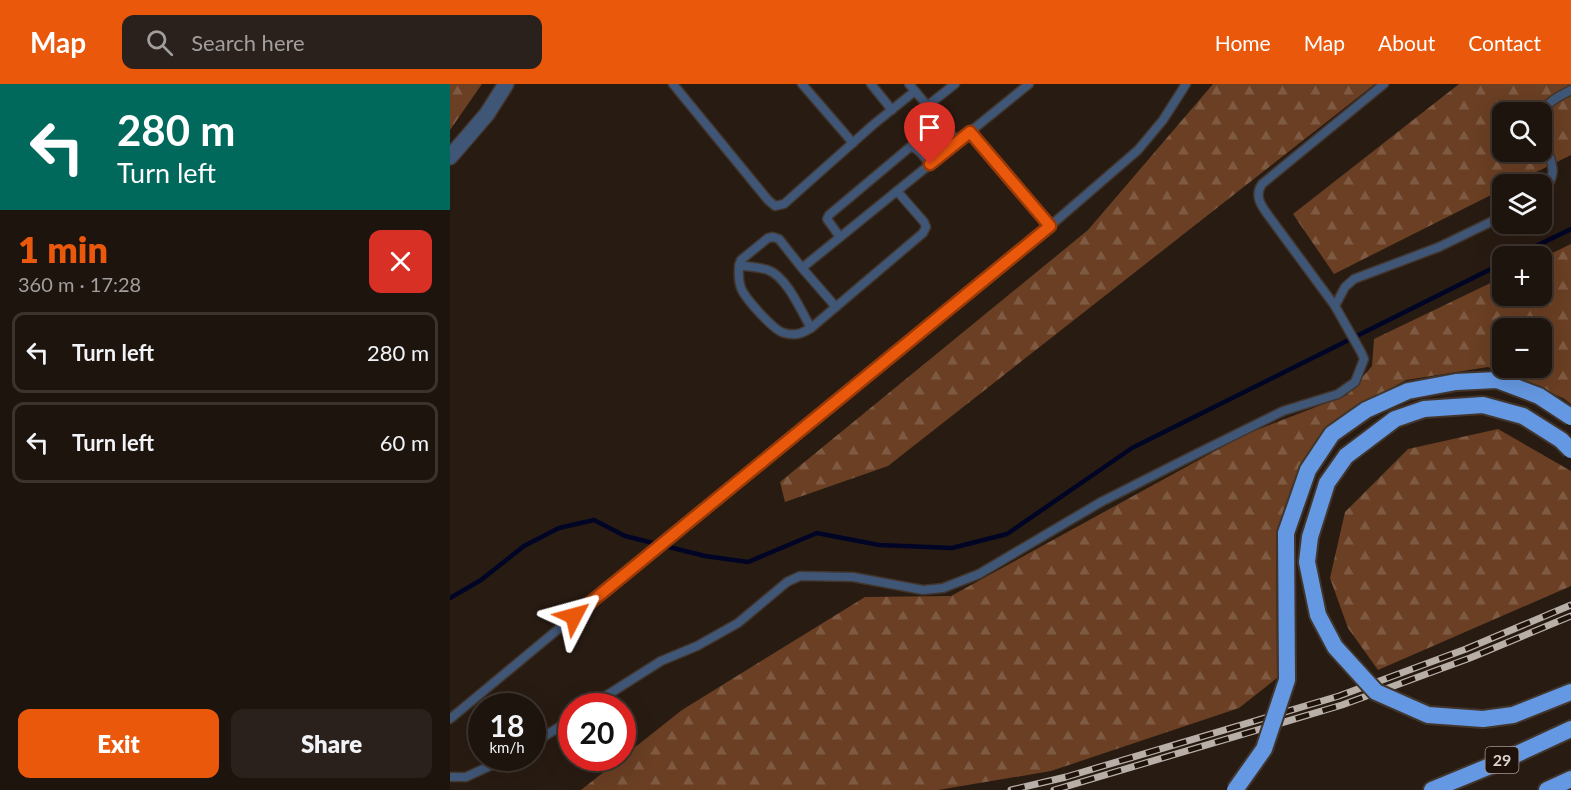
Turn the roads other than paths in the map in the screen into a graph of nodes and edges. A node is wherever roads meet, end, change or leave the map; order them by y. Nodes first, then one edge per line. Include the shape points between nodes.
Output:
1 (506, 84) edge
2 (673, 84) edge
3 (802, 84) edge
4 (871, 84) edge
5 (955, 84) edge
6 (1029, 84) edge
7 (1186, 84) edge
8 (1384, 84) edge
9 (912, 88) edge
10 (1571, 90) edge
11 (1550, 102) edge
12 (927, 106) junction
13 (892, 110) junction
14 (970, 132) junction
15 (958, 142) junction
16 (852, 143) junction
17 (450, 157) edge
18 (930, 164) junction
19 (897, 191) junction
20 (1492, 221) edge
21 (1050, 226) junction
22 (840, 237) junction
23 (739, 265) junction
24 (802, 268) junction
25 (1335, 306) junction
26 (836, 307) junction
27 (811, 328) junction
28 (1571, 417) edge
29 (1571, 450) edge
30 (1571, 692) edge
31 (611, 693) edge
32 (450, 719) edge
33 (1571, 729) edge
34 (480, 771) edge
35 (450, 777) edge
36 (1571, 779) edge
37 (1235, 790) edge
38 (1432, 790) edge
39 (1547, 790) edge

1 - 17 street via 487,114
2 - 16 lane via 775,206 784,204
3 - 16 lane
4 - 13 lane
5 - 12 lane
6 - 14 lane
7 - 21 lane via 1138,150
8 - 25 lane via 1259,188 1261,205
9 - 12 lane
9 - 13 lane
10 - 11 lane
12 - 15 lane
13 - 16 lane
14 - 15 lane
14 - 21 lane
15 - 18 lane
18 - 19 lane
18 - 22 lane via 917,149 910,147 829,215 827,219
19 - 22 lane
19 - 26 lane via 924,222 923,233
20 - 25 lane via 1439,247 1354,279
21 - 32 lane
22 - 24 lane
23 - 24 lane via 773,237 779,239
23 - 27 lane via 770,271 781,280
23 - 27 lane via 740,288 776,329 796,335
24 - 26 lane
25 - 31 lane via 1364,359 1355,382 1338,394 1283,411 1101,502 979,574 944,588 923,590 853,578 800,576 787,582 738,623 661,661
26 - 27 lane
28 - 37 highway, bridge via 1539,396 1497,380 1456,382 1408,390 1366,410 1332,434 1308,470 1286,533 1287,680 1264,749
29 - 30 highway, bridge via 1523,416 1483,405 1424,409 1395,419 1346,456 1327,483 1310,537 1307,562 1318,615 1335,647 1376,692 1428,715 1483,719 1513,715
33 - 38 highway, 29
34 - 35 lane via 466,777
36 - 39 highway

